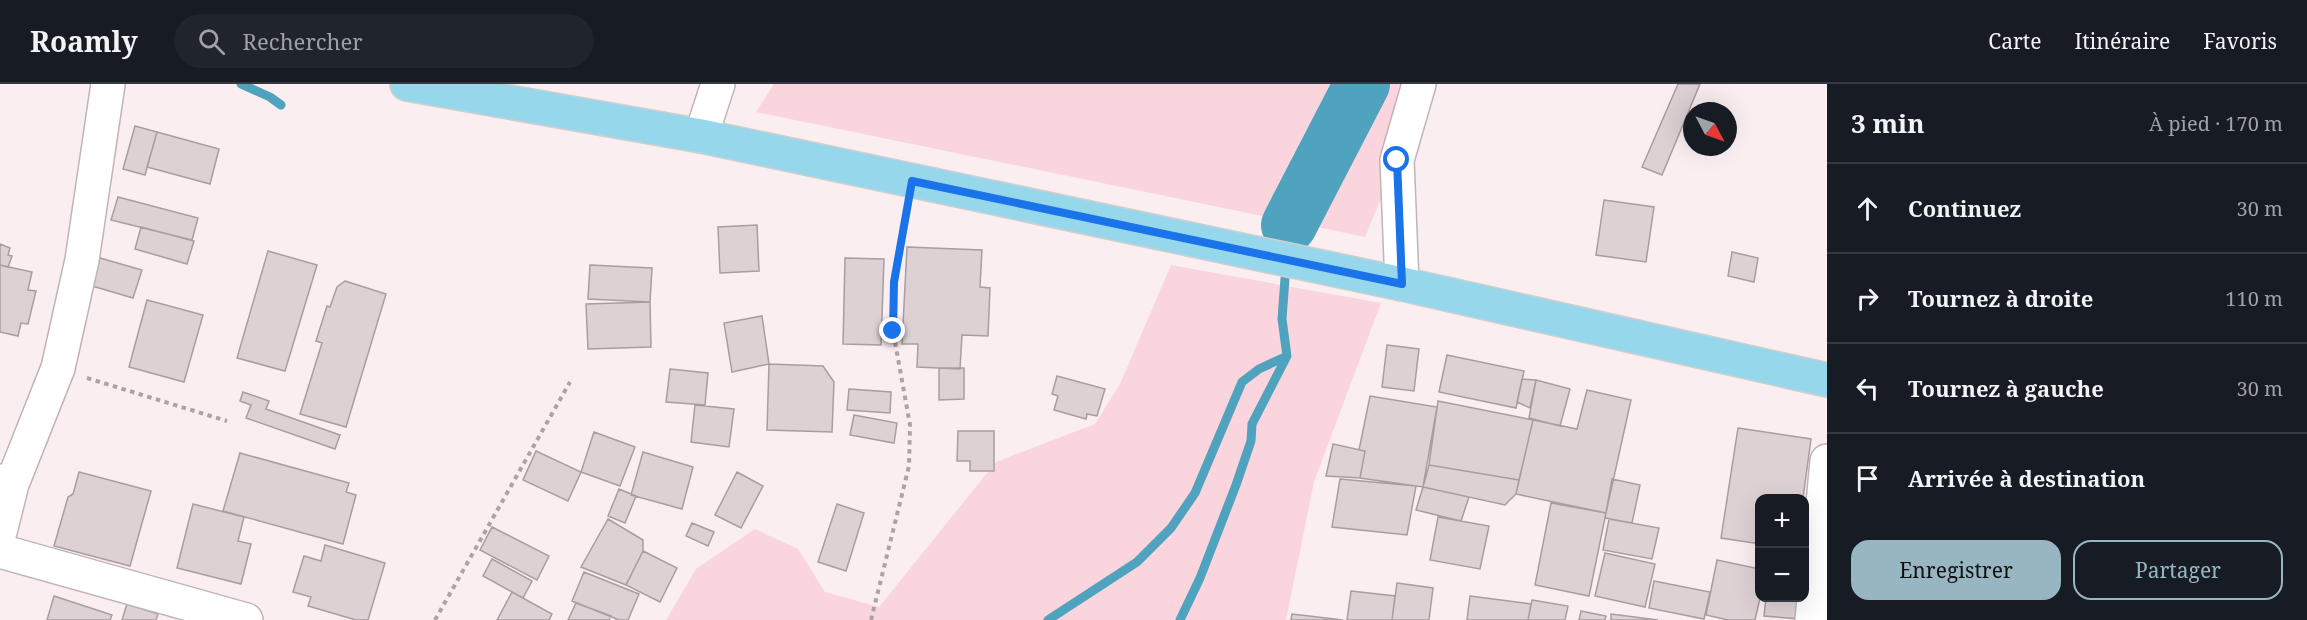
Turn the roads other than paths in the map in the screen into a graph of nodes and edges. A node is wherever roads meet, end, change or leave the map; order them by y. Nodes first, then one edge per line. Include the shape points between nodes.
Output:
1 (108, 84) edge
2 (407, 84) edge
3 (718, 84) edge
4 (1419, 84) edge
5 (701, 136) junction
6 (1402, 284) junction
7 (1827, 380) edge
8 (1827, 461) edge
9 (6, 482) edge
10 (0, 532) edge
11 (0, 551) edge
12 (246, 620) edge
13 (1812, 620) edge

1 - 9 street via 82,260 58,368
2 - 5 main road
3 - 5 street
4 - 6 street via 1397,160
5 - 6 main road
6 - 7 main road
8 - 13 street
9 - 10 street
11 - 12 street

